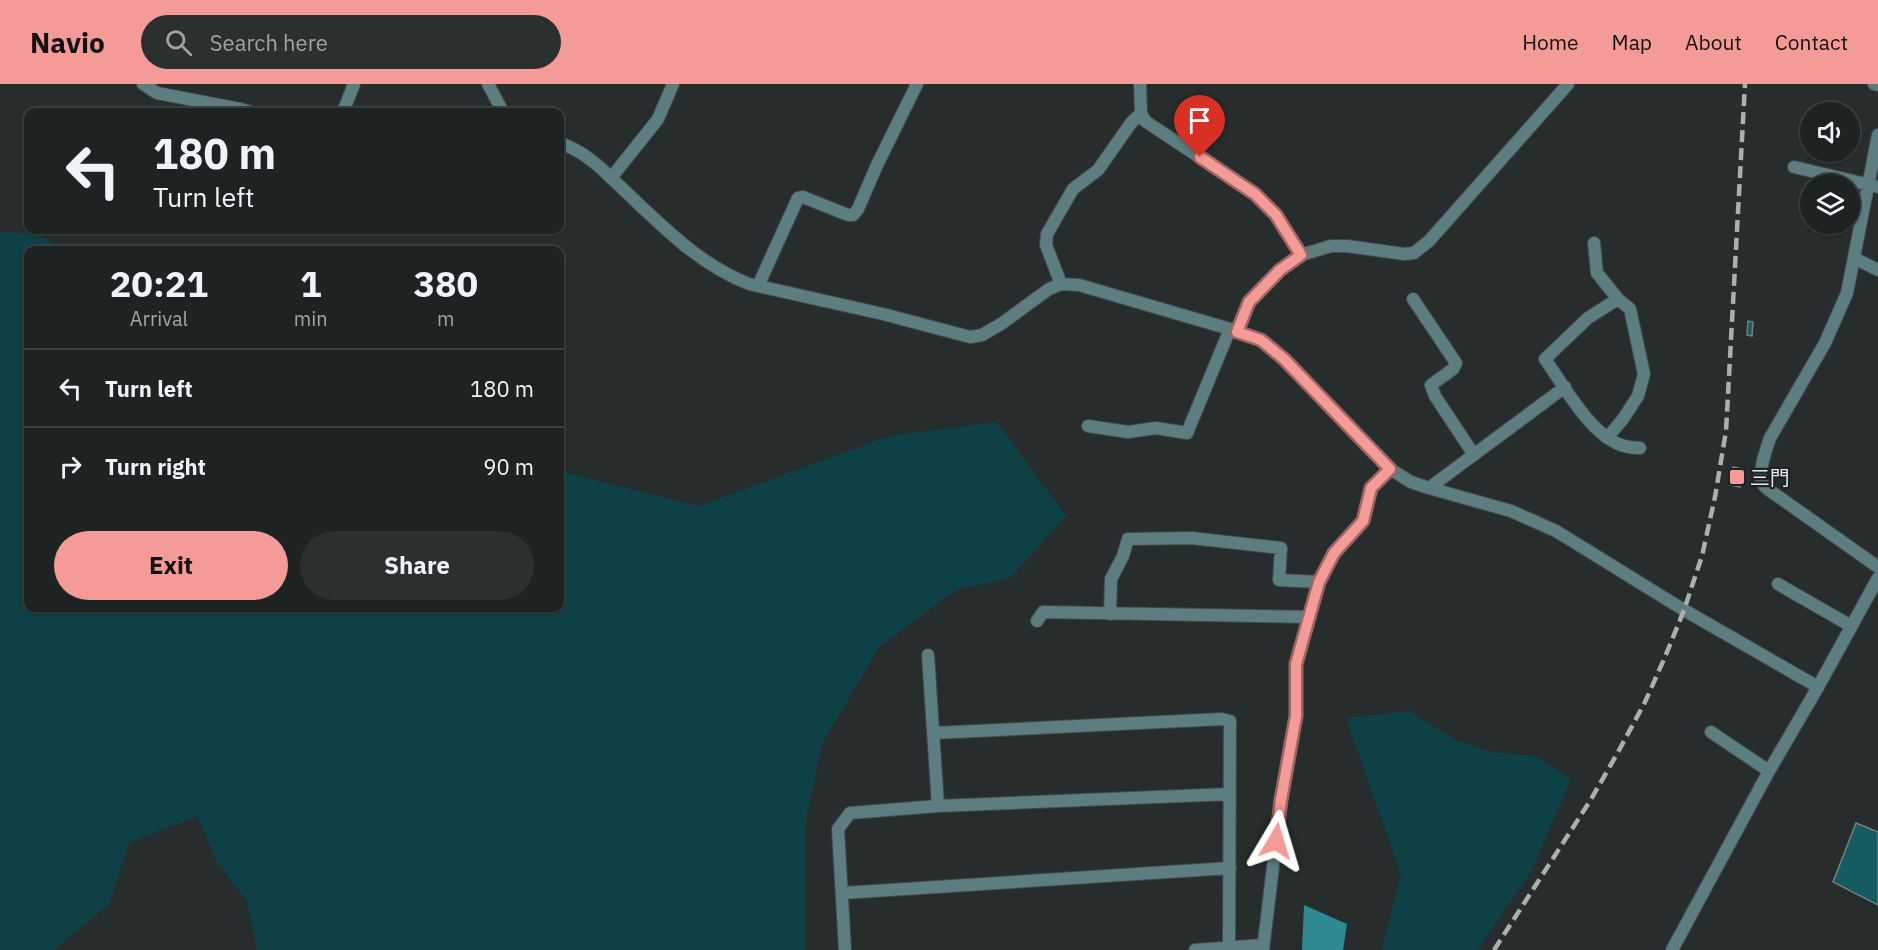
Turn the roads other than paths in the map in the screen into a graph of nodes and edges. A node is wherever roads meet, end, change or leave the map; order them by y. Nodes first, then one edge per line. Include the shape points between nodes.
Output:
1 (143, 84) edge
2 (354, 84) edge
3 (488, 84) edge
4 (673, 84) edge
5 (917, 84) edge
6 (1140, 84) edge
7 (1569, 84) edge
8 (231, 108) edge
9 (345, 108) edge
10 (501, 108) edge
11 (1141, 113) junction
12 (1878, 135) edge
13 (564, 144) edge
14 (1794, 166) dead end
15 (611, 178) junction
16 (1873, 185) edge
17 (1594, 243) dead end
18 (1301, 255) junction
19 (1854, 258) junction
20 (1878, 270) edge
21 (1061, 284) junction
22 (758, 286) junction
23 (1413, 299) dead end
24 (1618, 299) junction
25 (1233, 330) junction
26 (1564, 387) junction
27 (1088, 426) dead end
28 (1607, 438) junction
29 (1640, 448) dead end
30 (1474, 454) junction
31 (1390, 469) junction
32 (1429, 488) junction
33 (1878, 567) edge
34 (1878, 578) edge
35 (1319, 582) junction
36 (1778, 584) dead end
37 (1110, 614) junction
38 (1310, 617) junction
39 (1037, 621) dead end
40 (1851, 626) junction
41 (928, 654) dead end
42 (1818, 687) junction
43 (1712, 732) dead end
44 (934, 733) junction
45 (1769, 771) junction
46 (1230, 794) junction
47 (938, 806) junction
48 (1230, 868) junction
49 (843, 893) junction
50 (1263, 947) edge
51 (1229, 948) junction
52 (844, 950) edge
53 (1195, 950) edge
54 (1672, 950) edge

1 - 8 street via 157,93
2 - 9 street
3 - 10 street
4 - 15 street via 658,118
5 - 22 street via 858,209 848,215 798,198
6 - 11 street
7 - 18 street via 1429,242 1414,253 1331,246
11 - 18 street via 1145,121 1255,194 1276,215
11 - 21 street via 1098,170 1073,189 1047,234 1046,245
12 - 16 street
13 - 15 street via 576,148
14 - 16 street
15 - 22 street via 677,240 709,264
16 - 19 street
17 - 24 street via 1597,273
18 - 25 street via 1249,302
19 - 20 street
19 - 33 street via 1847,293 1825,343 1770,438 1761,477 1769,490
21 - 22 street via 982,335 970,337
21 - 25 street via 1079,285
23 - 30 street via 1456,363 1431,385
24 - 26 street via 1588,318 1545,359
24 - 28 street via 1630,309 1644,374 1638,396
25 - 27 street via 1187,433 1156,428 1128,432
25 - 31 street via 1261,340 1284,359
26 - 28 street via 1592,425
26 - 30 street
28 - 29 street via 1622,446
30 - 32 street
31 - 32 street
31 - 35 street via 1371,488 1363,521 1334,553
32 - 42 street via 1511,511 1556,531
34 - 40 street
35 - 37 street via 1279,580 1281,548 1191,538 1128,539 1111,579
35 - 38 street
36 - 40 street
37 - 38 street
37 - 39 street via 1043,612
38 - 50 street via 1296,664 1296,716
40 - 42 street
41 - 44 street
42 - 45 street
43 - 45 street
44 - 46 street via 1222,719 1230,721
44 - 47 street
45 - 54 street
46 - 47 street
46 - 48 street
47 - 49 street via 850,813 838,829
48 - 49 street
48 - 51 street
49 - 52 street
50 - 51 street
51 - 53 street

